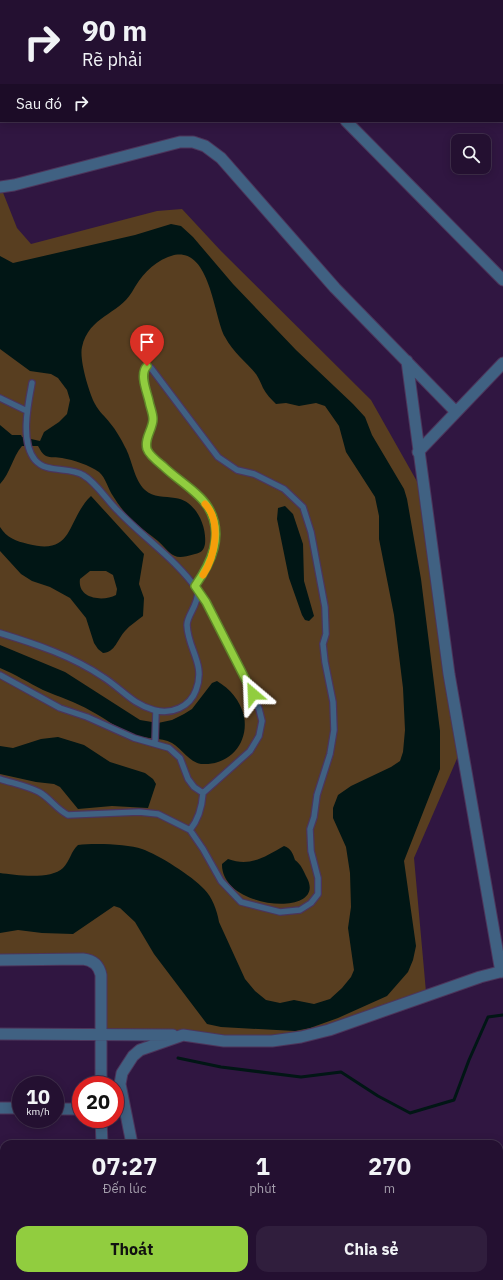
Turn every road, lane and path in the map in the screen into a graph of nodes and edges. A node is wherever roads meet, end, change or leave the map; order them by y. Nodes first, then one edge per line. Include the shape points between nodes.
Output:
1 (347, 122) edge
2 (0, 187) edge
3 (503, 280) edge
4 (407, 361) junction
5 (503, 362) edge
6 (32, 383) dead end
7 (0, 398) edge
8 (27, 411) junction
9 (456, 412) junction
10 (418, 452) junction
11 (197, 589) junction
12 (0, 633) edge
13 (0, 675) edge
14 (155, 713) junction
15 (155, 742) junction
16 (0, 779) edge
17 (204, 793) junction
18 (190, 830) junction
19 (0, 960) edge
20 (502, 972) edge
21 (0, 1034) edge
22 (101, 1036) junction
23 (183, 1036) junction
24 (101, 1076) edge
25 (0, 1108) edge
26 (12, 1108) edge
27 (101, 1128) edge
28 (102, 1140) edge
29 (131, 1140) edge

1 - 3 street
2 - 4 street via 165,145 193,142 204,146 221,158 335,288
4 - 9 street
4 - 10 street
5 - 9 street
6 - 8 lane
7 - 8 lane
8 - 11 lane via 29,451 35,461 42,466 85,475 118,512 173,562
9 - 10 street
10 - 20 street via 449,674
11 - 14 lane via 198,602 187,624 200,672 196,690 188,704 176,710
11 - 17 lane via 218,623 253,694 262,720 259,736 250,751
11 - 18 lane via 213,553 216,540 213,524 208,507 147,450 146,440 153,420 144,375 147,366 178,402 218,457 237,470 254,474 284,489 303,507 311,532 326,606 326,634 323,644 333,702 334,730 310,829 318,894 311,903 300,910 280,912 241,902 221,881
12 - 14 lane via 51,650 103,677 129,699
13 - 15 lane via 60,708 134,738
14 - 15 lane
15 - 17 lane via 169,748 180,758 188,779 194,787
16 - 18 lane via 38,792 50,800 58,810 68,815 139,812 158,814
17 - 18 lane via 196,822
19 - 22 street via 82,959 94,962 101,975
20 - 23 street via 480,977 329,1030 301,1037 272,1041 238,1041
21 - 22 street
22 - 23 street
22 - 24 street
23 - 29 street via 140,1050 132,1056 122,1072 120,1084
25 - 26 street
27 - 28 street

